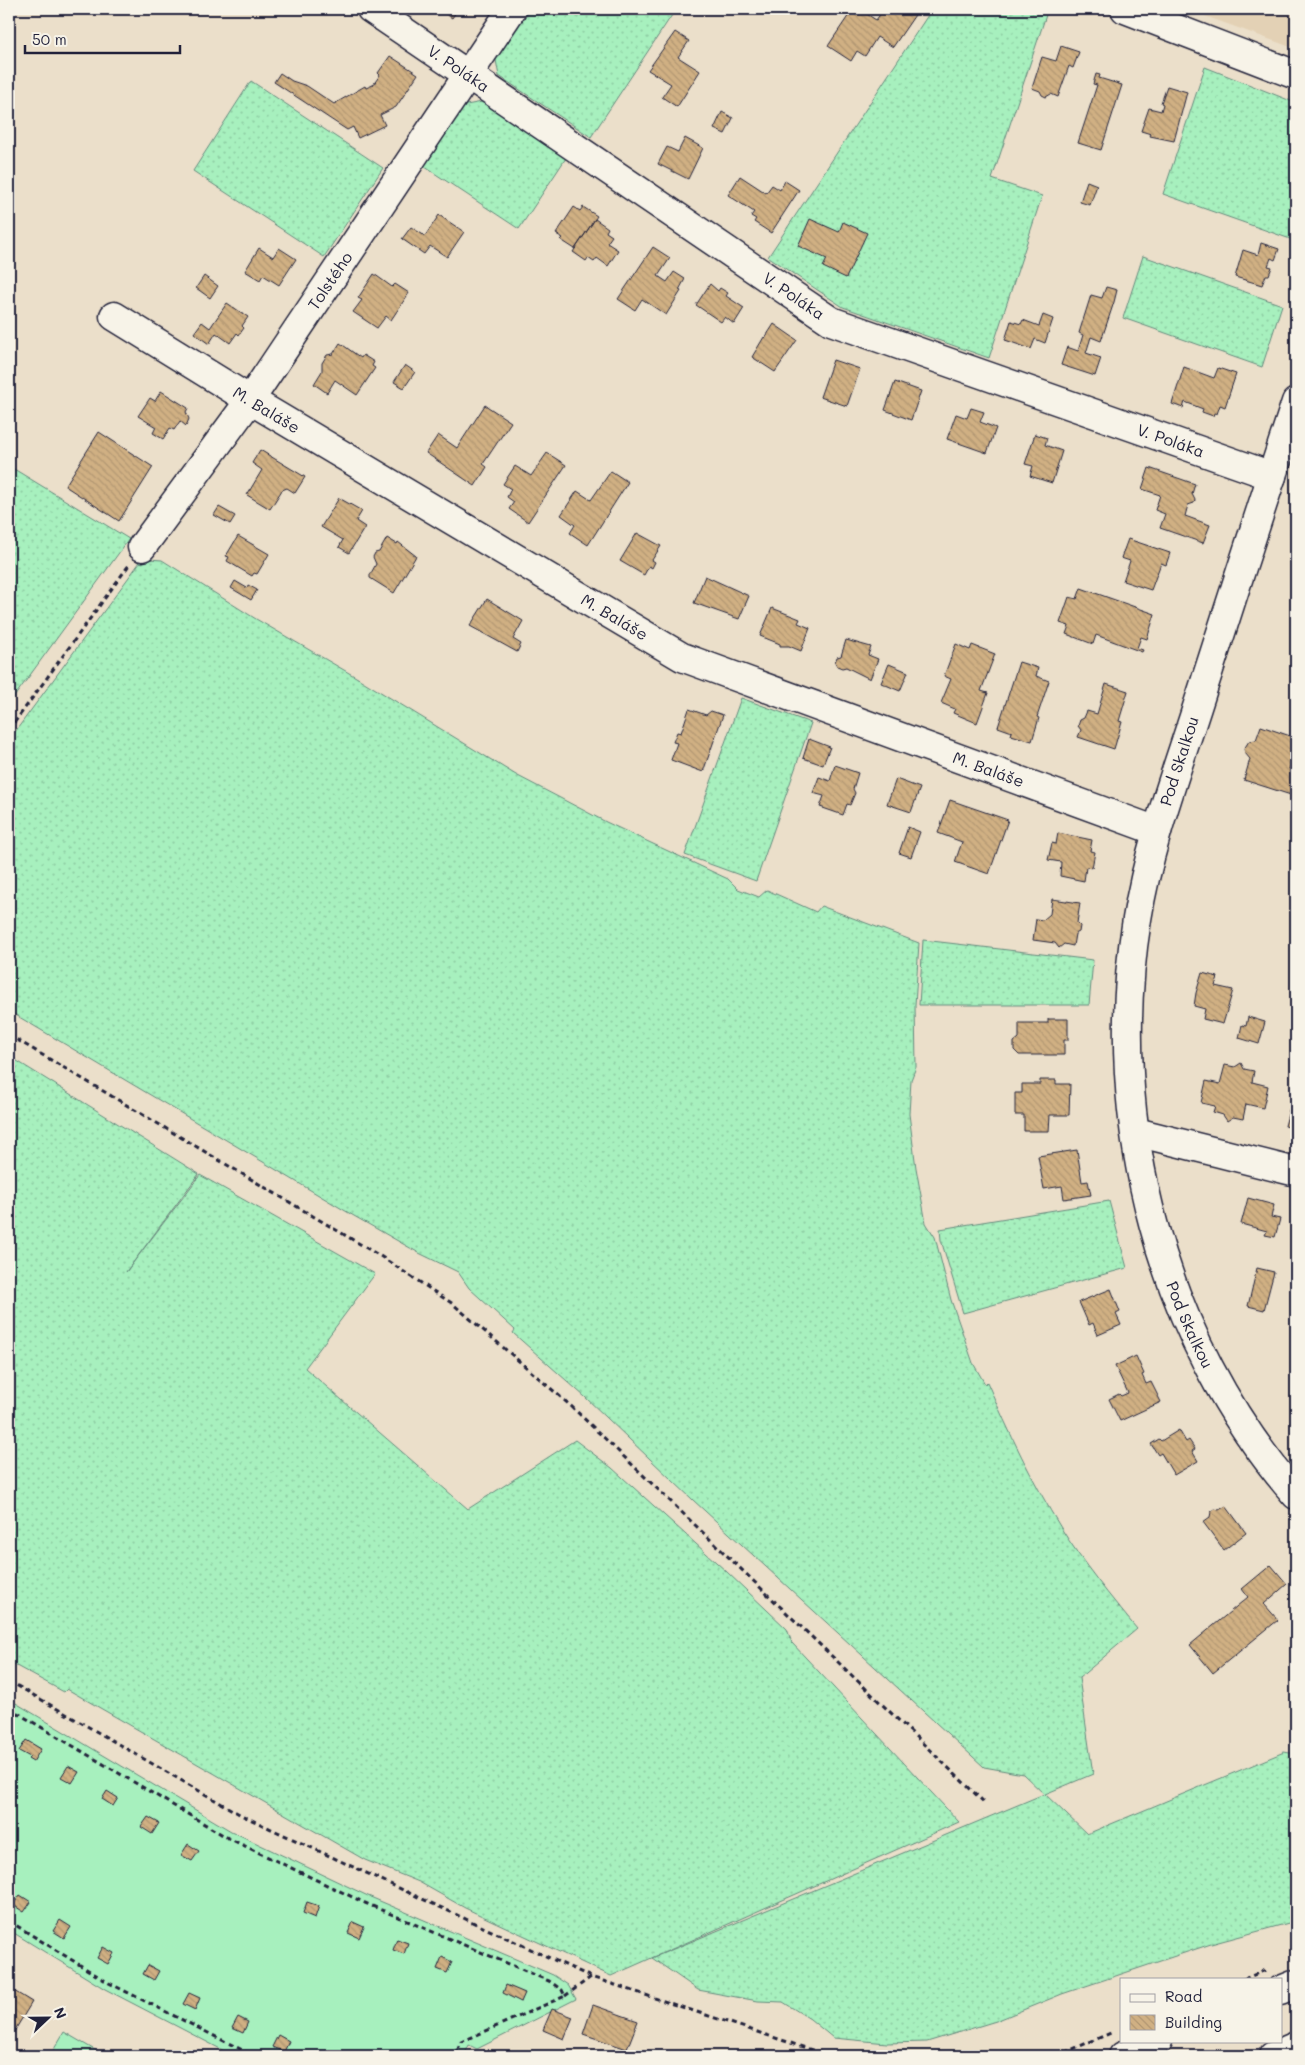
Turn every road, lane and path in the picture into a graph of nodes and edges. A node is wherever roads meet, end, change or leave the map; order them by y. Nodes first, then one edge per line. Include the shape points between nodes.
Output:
1 (371, 9) edge
2 (512, 9) edge
3 (1292, 9) edge
4 (1296, 11) edge
5 (1142, 12) edge
6 (467, 75) junction
7 (1296, 75) edge
8 (114, 316) dead end
9 (250, 400) junction
10 (1296, 402) edge
11 (1272, 476) junction
12 (142, 547) joint
13 (9, 730) edge
14 (1157, 831) junction
15 (9, 1034) edge
16 (1136, 1132) junction
17 (1296, 1172) edge
18 (1296, 1495) edge
19 (9, 1681) edge
20 (9, 1708) edge
21 (986, 1804) dead end
22 (9, 1922) edge
23 (591, 1977) junction
24 (1296, 1984) edge
25 (1282, 1990) edge
26 (565, 1996) junction
27 (1145, 2042) edge
28 (1118, 2044) edge
29 (1296, 2046) edge
30 (254, 2056) edge
31 (455, 2056) edge
32 (830, 2056) edge
33 (1056, 2056) edge
34 (1273, 2056) edge

1 - 6 street, V. Poláka
2 - 6 street, Tolstého
3 - 4 path
5 - 7 street
6 - 9 street, Tolstého
6 - 11 street, V. Poláka via 831,321
8 - 9 street, M. Baláše
9 - 12 street, Tolstého
9 - 14 street, M. Baláše via 682,657
10 - 11 street, Pod Skalkou
11 - 14 street, Pod Skalkou
12 - 13 path
14 - 16 street, Pod Skalkou via 1137,918 1130,984 1129,1057
15 - 21 path via 380,1256 453,1304 571,1406
16 - 17 street
16 - 18 street, Pod Skalkou via 1153,1225 1184,1315 1246,1430
19 - 23 path via 241,1815
20 - 26 path via 228,1838 365,1903 549,1982 562,1990
22 - 30 path via 108,1983
23 - 26 path
23 - 32 path
24 - 25 street
26 - 31 path via 461,2042
27 - 28 street
28 - 33 path
29 - 34 street

